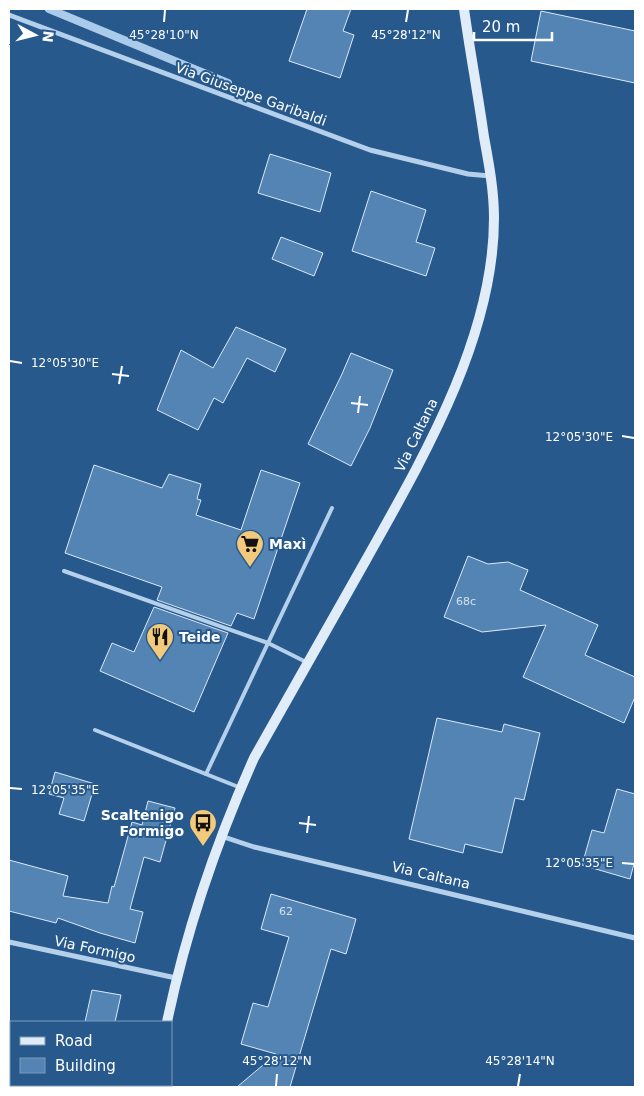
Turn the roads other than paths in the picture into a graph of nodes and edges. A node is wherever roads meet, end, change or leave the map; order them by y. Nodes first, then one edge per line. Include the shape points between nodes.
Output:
1 (464, 9) edge
2 (9, 15) edge
3 (491, 176) junction
4 (332, 508) dead end
5 (64, 571) dead end
6 (268, 643) junction
7 (308, 663) junction
8 (95, 730) dead end
9 (206, 774) junction
10 (241, 788) junction
11 (220, 836) junction
12 (635, 938) edge
13 (9, 942) edge
14 (176, 978) junction
15 (167, 1021) edge

1 - 3 main road, Via Caltana
2 - 3 street, Via Giuseppe Garibaldi via 370,150 468,174
3 - 7 main road, Via Caltana via 494,217 487,289 463,364 409,481
4 - 6 lane
5 - 6 lane
6 - 7 lane
6 - 9 lane
7 - 10 main road, Via Caltana via 254,758
8 - 9 lane
9 - 10 lane
10 - 11 main road, Via Caltana
11 - 12 street, Via Caltana via 254,847
11 - 14 main road, Via Caltana
13 - 14 street, Via Formigo
14 - 15 main road, Via Caltana

